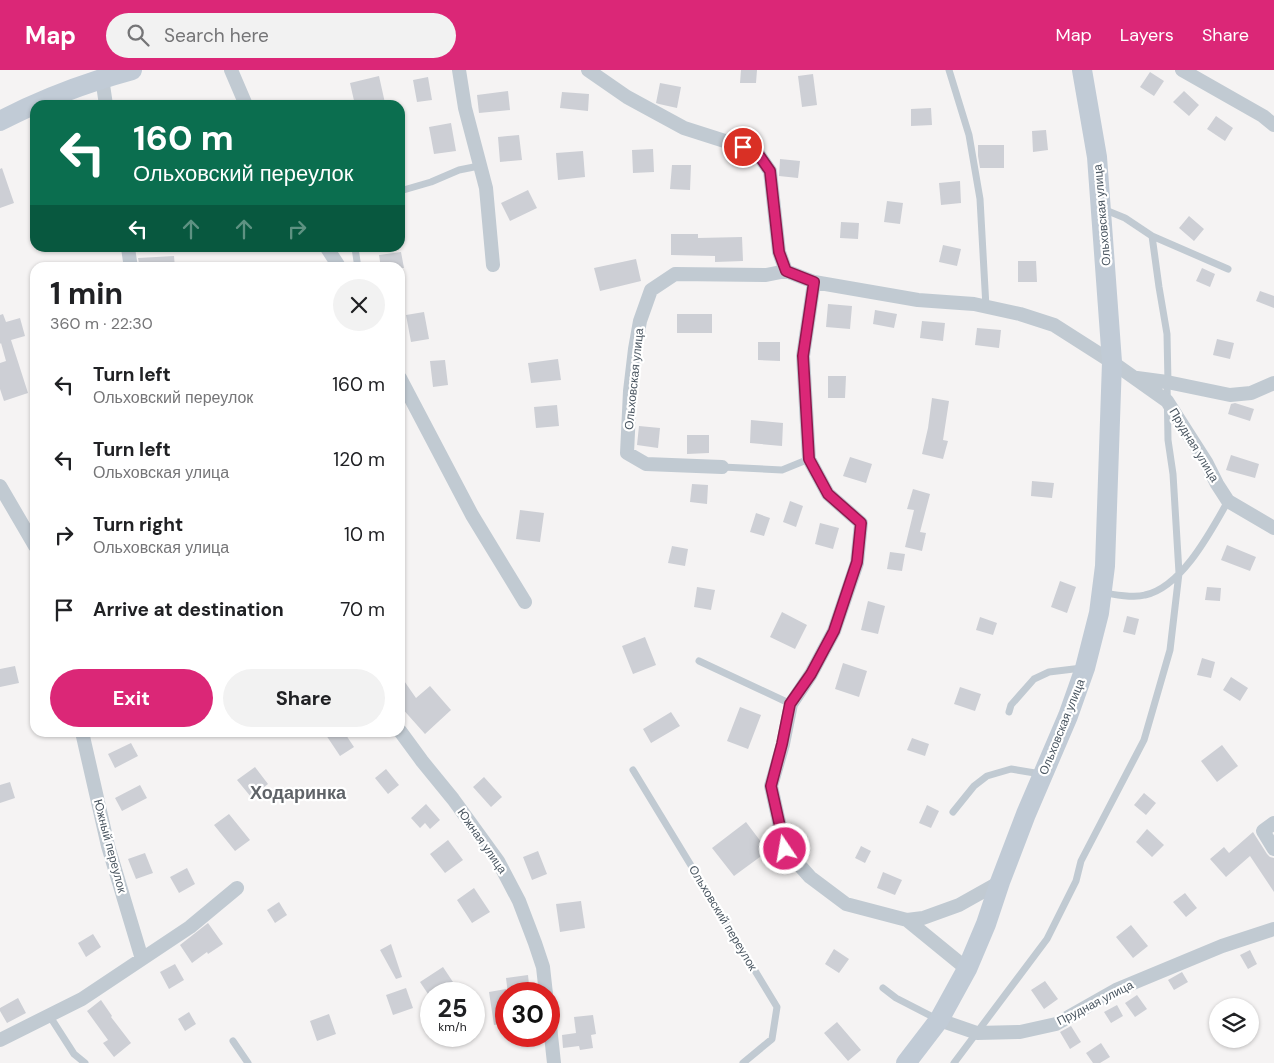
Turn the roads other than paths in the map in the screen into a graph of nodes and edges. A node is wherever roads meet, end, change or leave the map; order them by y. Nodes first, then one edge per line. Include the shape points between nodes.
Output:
1 (132, 70) edge
2 (231, 70) edge
3 (458, 70) edge
4 (588, 70) edge
5 (949, 70) edge
6 (1082, 70) edge
7 (1182, 70) edge
8 (102, 78) junction
9 (46, 100) edge
10 (105, 100) edge
11 (244, 100) edge
12 (30, 106) edge
13 (0, 122) edge
14 (1274, 125) edge
15 (479, 166) junction
16 (405, 190) edge
17 (1101, 209) junction
18 (1152, 236) junction
19 (493, 264) dead end
20 (1228, 269) dead end
21 (786, 271) junction
22 (814, 282) junction
23 (986, 307) junction
24 (1112, 362) junction
25 (1136, 378) junction
26 (1167, 383) junction
27 (1274, 383) edge
28 (405, 388) edge
29 (1167, 401) junction
30 (809, 459) junction
31 (722, 467) joint
32 (0, 486) edge
33 (1228, 501) junction
34 (1274, 528) edge
35 (30, 537) edge
36 (1179, 573) junction
37 (1102, 592) junction
38 (526, 602) dead end
39 (699, 661) dead end
40 (1085, 668) junction
41 (790, 704) junction
42 (1009, 712) dead end
43 (83, 737) edge
44 (404, 737) edge
45 (633, 770) dead end
46 (1044, 775) junction
47 (953, 812) dead end
48 (1274, 823) edge
49 (1274, 849) edge
50 (1000, 882) junction
51 (237, 888) dead end
52 (906, 920) junction
53 (1274, 929) edge
54 (142, 958) junction
55 (967, 969) junction
56 (545, 982) edge
57 (883, 988) dead end
58 (49, 1014) junction
59 (939, 1020) junction
60 (977, 1033) junction
61 (0, 1040) edge
62 (233, 1041) dead end
63 (552, 1047) edge
64 (86, 1063) edge
65 (248, 1063) edge
66 (554, 1063) edge
67 (743, 1063) edge
68 (906, 1063) edge
69 (954, 1063) edge

1 - 8 street
2 - 11 street
3 - 15 street
4 - 21 street via 627,97 684,128 756,151 770,171 779,252
5 - 23 lane via 969,135 980,199
6 - 17 street, Ольховская улица via 1097,157
7 - 14 street
8 - 9 street
8 - 10 street
12 - 13 street
15 - 16 lane
15 - 19 street via 486,188
17 - 18 lane via 1125,218
17 - 24 street, Ольховская улица
18 - 20 lane
18 - 26 lane via 1167,334
21 - 22 street
21 - 31 street, Ольховская улица via 766,275 675,274 651,290 640,321 630,391 627,453 646,464
22 - 23 street via 918,300
22 - 30 street via 803,356
23 - 24 street via 1054,325
24 - 25 street, Прудная улица
24 - 37 street, Ольховская улица
25 - 26 street
25 - 29 street, Прудная улица
26 - 27 street via 1230,395 1251,393
26 - 29 lane
28 - 38 street via 472,515
29 - 33 street, Прудная улица
29 - 36 lane
30 - 31 lane via 782,470
30 - 41 street via 828,494 861,523 857,562 834,631
32 - 35 street
33 - 34 street, Прудная улица
33 - 36 lane via 1205,540
36 - 37 lane via 1159,590 1144,596
36 - 60 lane via 1170,650 1144,740 1081,860 1076,881 1047,939
37 - 40 street, Ольховская улица
39 - 41 lane
40 - 42 lane via 1049,672 1034,679
40 - 46 street, Ольховская улица
41 - 52 street via 771,786 785,849 810,876 846,904
43 - 54 street, Южный переулок via 108,846
44 - 56 street, Южная улица via 498,861 519,901 543,967
45 - 67 lane, Ольховский переулок via 777,1007 772,1039
46 - 47 lane via 1011,769 987,776 974,786
46 - 50 street, Ольховская улица
48 - 49 street via 1263,831
50 - 52 street via 959,905 923,918
50 - 55 street, Ольховская улица
51 - 54 street via 190,927
52 - 55 street
53 - 60 street, Прудная улица via 1222,946 1116,990 1056,1024 1020,1032
54 - 58 street via 82,999
55 - 59 street, Ольховская улица
57 - 59 lane
58 - 61 street
58 - 64 lane via 74,1054
59 - 60 street, Прудная улица
59 - 68 street, Ольховская улица
60 - 69 lane
62 - 65 lane
63 - 66 street

